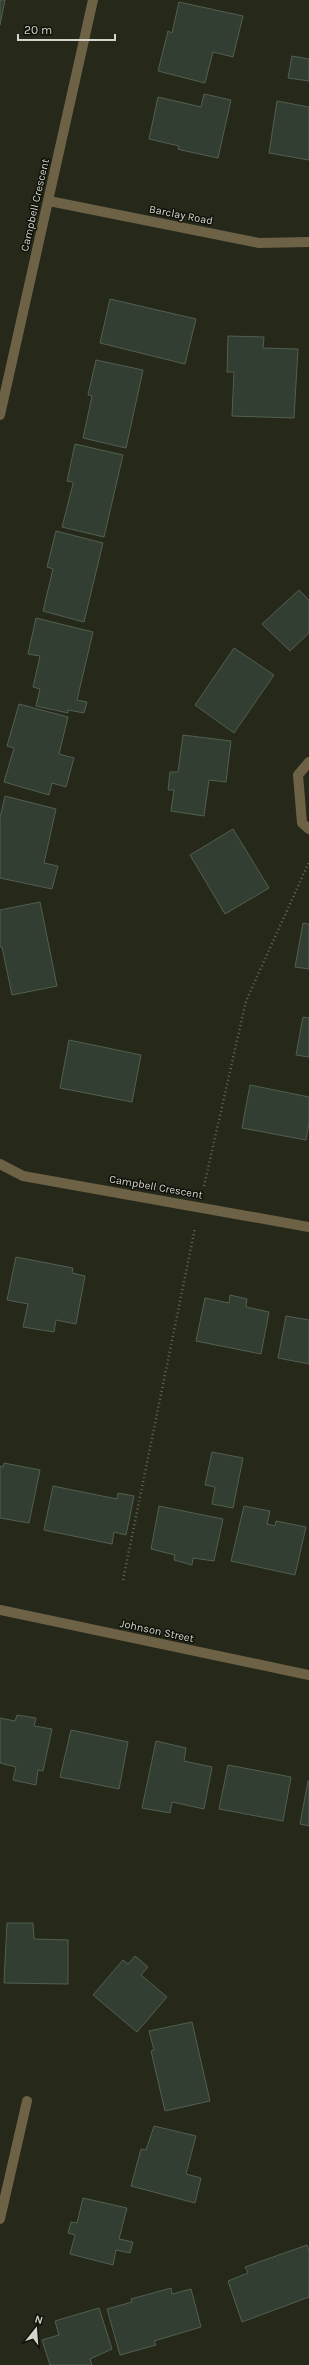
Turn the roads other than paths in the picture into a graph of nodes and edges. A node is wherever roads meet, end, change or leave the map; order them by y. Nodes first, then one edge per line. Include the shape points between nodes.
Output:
1 (93, 0) edge
2 (49, 201) junction
3 (309, 242) edge
4 (0, 415) edge
5 (309, 762) edge
6 (309, 829) edge
7 (0, 1164) edge
8 (309, 1227) edge
9 (0, 1610) edge
10 (309, 1675) edge
11 (27, 2101) dead end
12 (0, 2219) edge

1 - 2 street, Campbell Crescent
2 - 3 street, Barclay Road via 259,243
2 - 4 street, Campbell Crescent
5 - 6 street via 298,775 302,824
7 - 8 street, Campbell Crescent via 24,1176
9 - 10 street, Johnson Street
11 - 12 street

